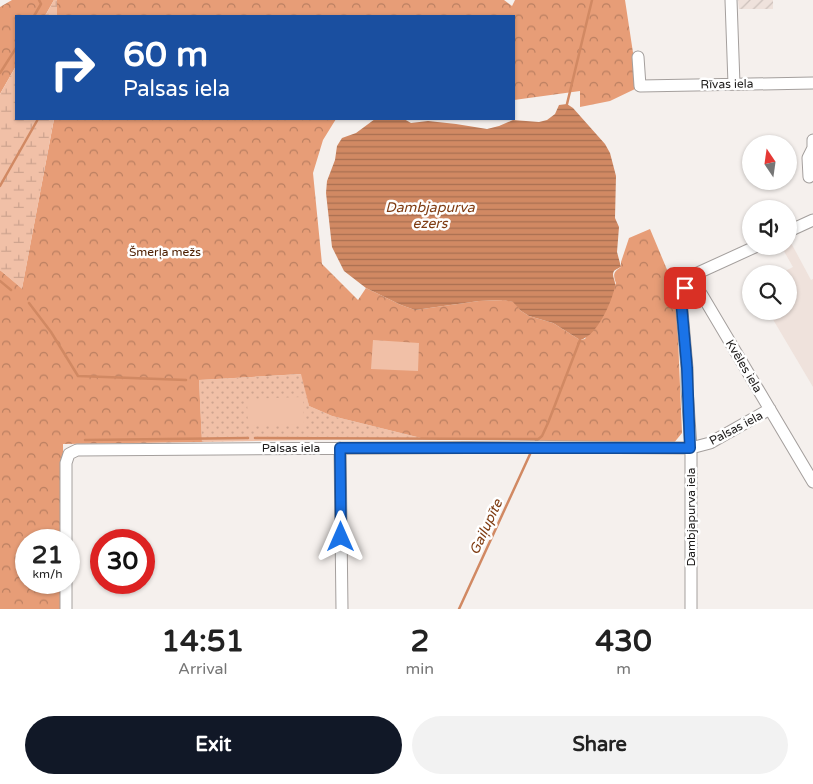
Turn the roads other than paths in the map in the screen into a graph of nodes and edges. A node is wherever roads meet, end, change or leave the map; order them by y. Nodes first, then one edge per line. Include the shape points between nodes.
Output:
1 (731, 0) edge
2 (638, 57) dead end
3 (813, 83) edge
4 (734, 84) junction
5 (813, 140) edge
6 (809, 177) dead end
7 (813, 220) edge
8 (797, 227) edge
9 (742, 253) edge
10 (689, 277) junction
11 (770, 409) junction
12 (340, 448) junction
13 (690, 448) junction
14 (813, 482) edge
15 (66, 529) edge
16 (66, 594) edge
17 (66, 609) edge
18 (342, 609) edge
19 (691, 609) edge

1 - 4 street
2 - 4 street, Rīvas iela via 640,86
3 - 4 street, Rīvas iela
5 - 6 street via 808,158
7 - 8 street
9 - 10 street
10 - 11 street, Kvēles iela
10 - 13 street, Dambjapurva iela via 681,299
11 - 13 street, Palsas iela via 710,443
11 - 14 street, Kvēles iela
12 - 13 street, Palsas iela
12 - 15 street, Palsas iela via 78,450 69,454 66,463
12 - 18 street
13 - 19 street, Dambjapurva iela
16 - 17 street

